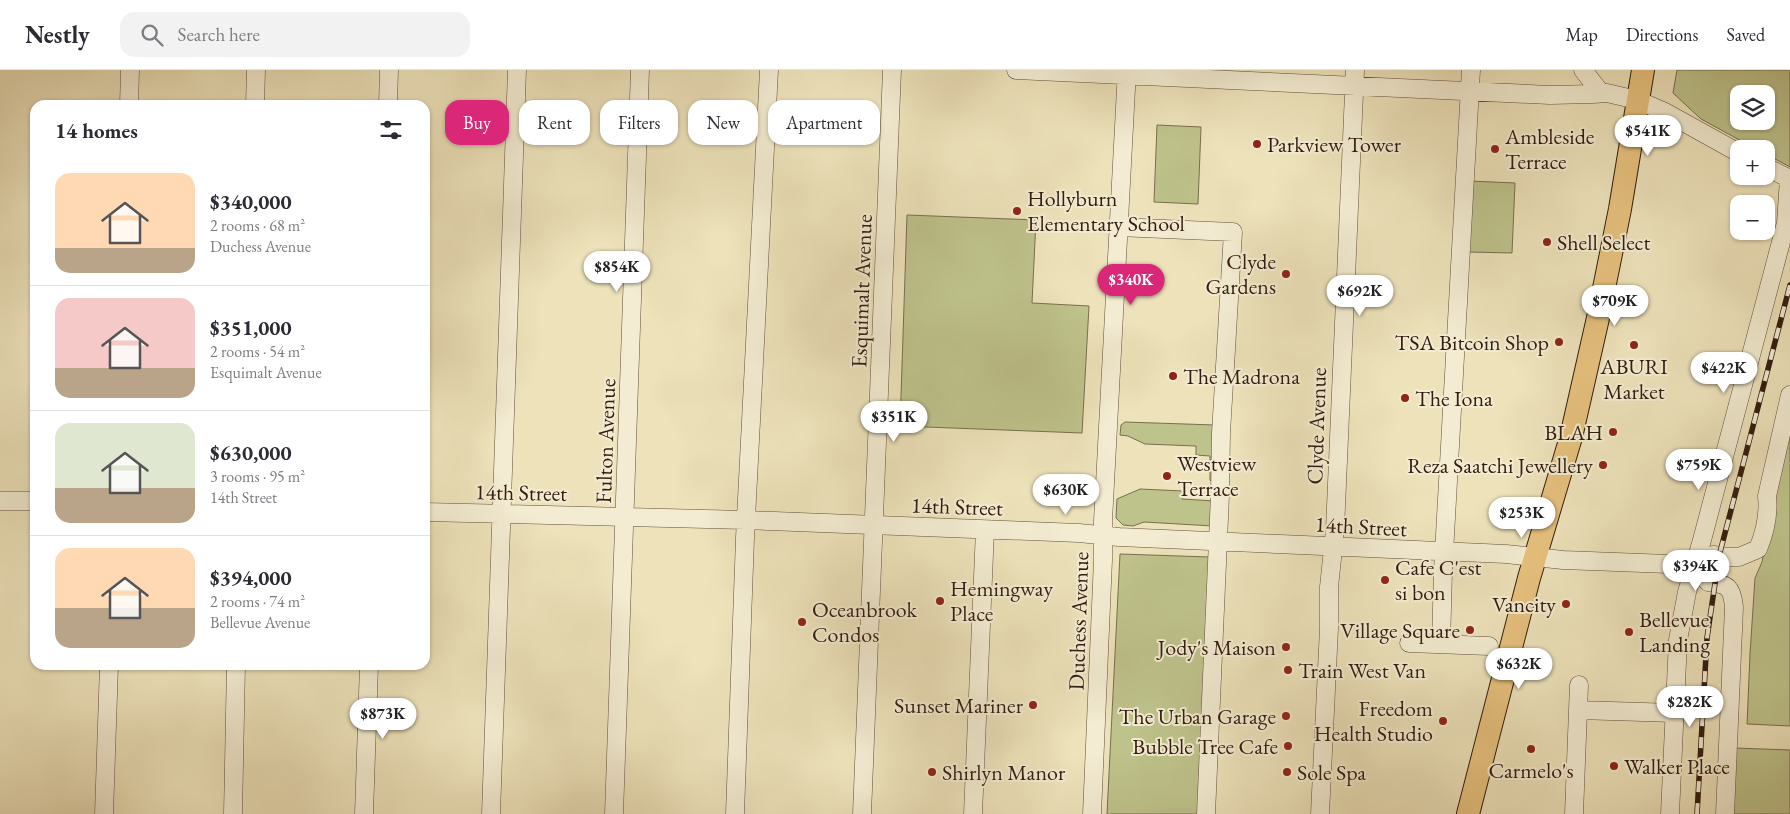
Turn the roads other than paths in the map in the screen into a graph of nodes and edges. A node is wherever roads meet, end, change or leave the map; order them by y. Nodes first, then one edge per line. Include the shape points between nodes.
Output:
1 (130, 70) edge
2 (256, 70) edge
3 (389, 70) edge
4 (516, 70) edge
5 (640, 70) edge
6 (768, 70) edge
7 (892, 70) edge
8 (1016, 70) edge
9 (1471, 70) edge
10 (1583, 70) edge
11 (1643, 70) edge
12 (1127, 72) edge
13 (1243, 75) edge
14 (1355, 77) edge
15 (1470, 91) junction
16 (1601, 93) junction
17 (129, 100) edge
18 (255, 100) edge
19 (388, 100) edge
20 (1637, 100) junction
21 (1730, 148) edge
22 (1775, 172) edge
23 (1790, 179) edge
24 (1118, 227) junction
25 (1790, 396) edge
26 (1786, 437) edge
27 (0, 501) edge
28 (30, 501) edge
29 (430, 512) edge
30 (500, 514) junction
31 (625, 516) junction
32 (746, 520) junction
33 (874, 524) junction
34 (985, 530) junction
35 (1103, 536) junction
36 (1217, 542) junction
37 (1333, 547) junction
38 (1444, 552) junction
39 (1535, 556) junction
40 (1695, 565) junction
41 (1409, 643) dead end
42 (1440, 644) junction
43 (1489, 646) dead end
44 (109, 670) edge
45 (236, 670) edge
46 (369, 670) edge
47 (1579, 685) dead end
48 (1578, 710) junction
49 (1674, 713) junction
50 (104, 814) edge
51 (233, 814) edge
52 (364, 814) edge
53 (491, 814) edge
54 (614, 814) edge
55 (735, 814) edge
56 (862, 814) edge
57 (973, 814) edge
58 (1092, 814) edge
59 (1206, 814) edge
60 (1320, 814) edge
61 (1468, 814) edge
62 (1574, 814) edge
63 (1670, 814) edge
64 (1726, 814) edge

1 - 17 street
2 - 18 street
3 - 19 street
4 - 30 street
5 - 31 street, Fulton Avenue
6 - 32 street
7 - 33 street, Esquimalt Avenue
8 - 12 street
9 - 15 street
10 - 16 street
11 - 20 main road
12 - 13 street
12 - 24 street, Duchess Avenue
13 - 14 street
14 - 15 street
14 - 37 street, Clyde Avenue
15 - 16 street
15 - 38 street
16 - 20 street
20 - 21 street
20 - 39 main road via 1634,132 1598,318 1570,437
22 - 23 street
23 - 40 street via 1786,222
24 - 35 street, Duchess Avenue
24 - 36 street via 1233,232
25 - 26 street
26 - 40 street via 1768,496 1758,549 1736,557 1713,555
27 - 28 street
29 - 30 street, 14th Street
30 - 31 street, 14th Street
30 - 53 street
31 - 32 street, 14th Street
31 - 54 street, Fulton Avenue
32 - 33 street, 14th Street
32 - 55 street
33 - 34 street, 14th Street
33 - 56 street, Esquimalt Avenue
34 - 35 street, 14th Street
34 - 57 street
35 - 36 street, 14th Street
35 - 58 street, Duchess Avenue
36 - 37 street, 14th Street
36 - 59 street
37 - 38 street, 14th Street
37 - 60 street, Clyde Avenue
38 - 39 street, 14th Street
38 - 42 street
39 - 40 street, 14th Street
39 - 61 main road
40 - 49 street via 1678,640
40 - 64 street via 1708,582 1725,586 1733,594
41 - 42 street
42 - 43 street
44 - 50 street
45 - 51 street
46 - 52 street
47 - 48 street
48 - 49 street
48 - 62 street
49 - 63 street

